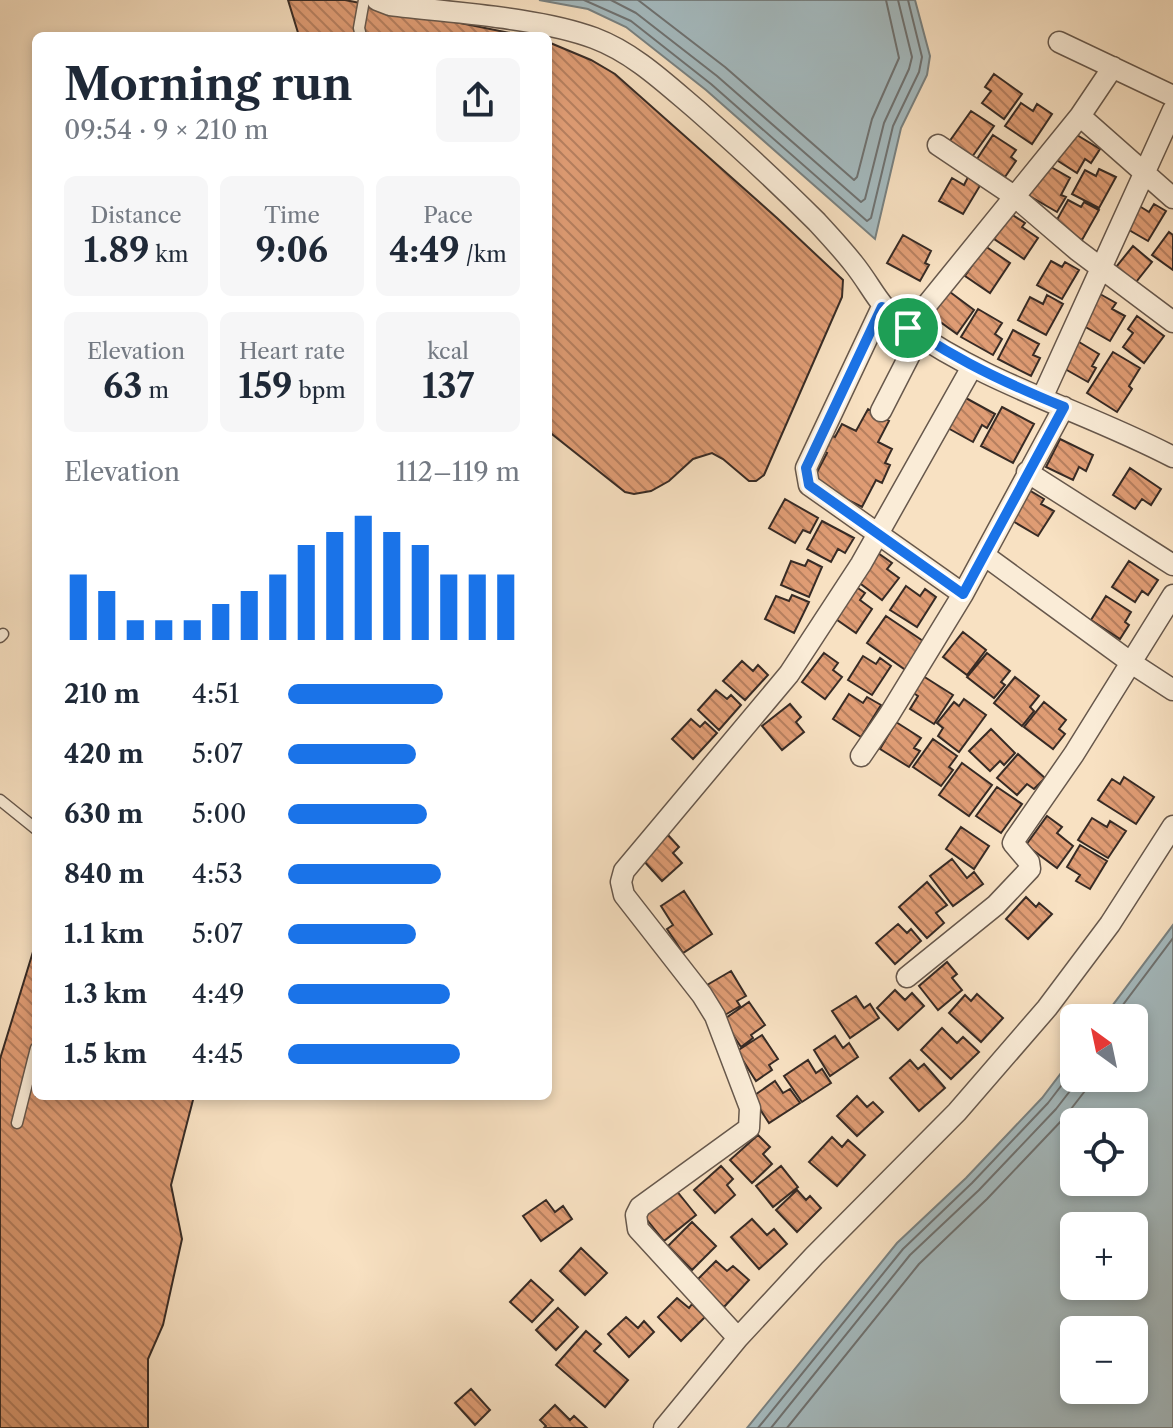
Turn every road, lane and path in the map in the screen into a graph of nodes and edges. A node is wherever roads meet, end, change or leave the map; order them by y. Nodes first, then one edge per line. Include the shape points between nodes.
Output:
1 (364, 0) edge
2 (384, 3) edge
3 (360, 32) edge
4 (1059, 42) dead end
5 (1113, 67) junction
6 (1173, 96) edge
7 (1173, 110) edge
8 (1080, 116) junction
9 (938, 145) dead end
10 (1144, 172) junction
11 (1014, 196) junction
12 (1173, 198) edge
13 (1102, 269) junction
14 (882, 307) junction
15 (1173, 322) edge
16 (914, 332) junction
17 (972, 367) junction
18 (1042, 398) junction
19 (1064, 407) junction
20 (881, 411) dead end
21 (1173, 457) edge
22 (1027, 472) junction
23 (878, 535) junction
24 (984, 555) junction
25 (1173, 565) edge
26 (963, 594) junction
27 (1173, 595) edge
28 (1133, 664) junction
29 (1173, 690) edge
30 (861, 756) dead end
31 (0, 800) edge
32 (32, 826) edge
33 (1173, 826) edge
34 (907, 977) dead end
35 (32, 1064) edge
36 (17, 1123) dead end
37 (738, 1338) junction
38 (664, 1428) edge

1 - 3 lane
2 - 14 street via 569,31 624,52 740,147 819,224
4 - 5 street
5 - 6 street
5 - 8 street
7 - 10 street
8 - 10 street
8 - 11 street
9 - 11 street
10 - 12 street
10 - 13 street
11 - 13 street
11 - 16 street
13 - 15 street
13 - 18 street
14 - 16 street
14 - 23 street via 806,468 809,485
16 - 17 street
16 - 20 street
17 - 18 street
17 - 23 street
18 - 19 street
19 - 21 street
19 - 22 street
22 - 24 street
22 - 25 street
23 - 26 street
23 - 37 street via 789,674 624,871 621,882 624,895 715,1016 751,1119 749,1128 640,1207 638,1229
24 - 26 street
24 - 28 street
26 - 30 street
27 - 28 street
28 - 29 street
28 - 34 street via 1015,839 1030,869 996,905
31 - 32 lane
33 - 37 street via 1047,1008 957,1112
35 - 36 lane
37 - 38 street

